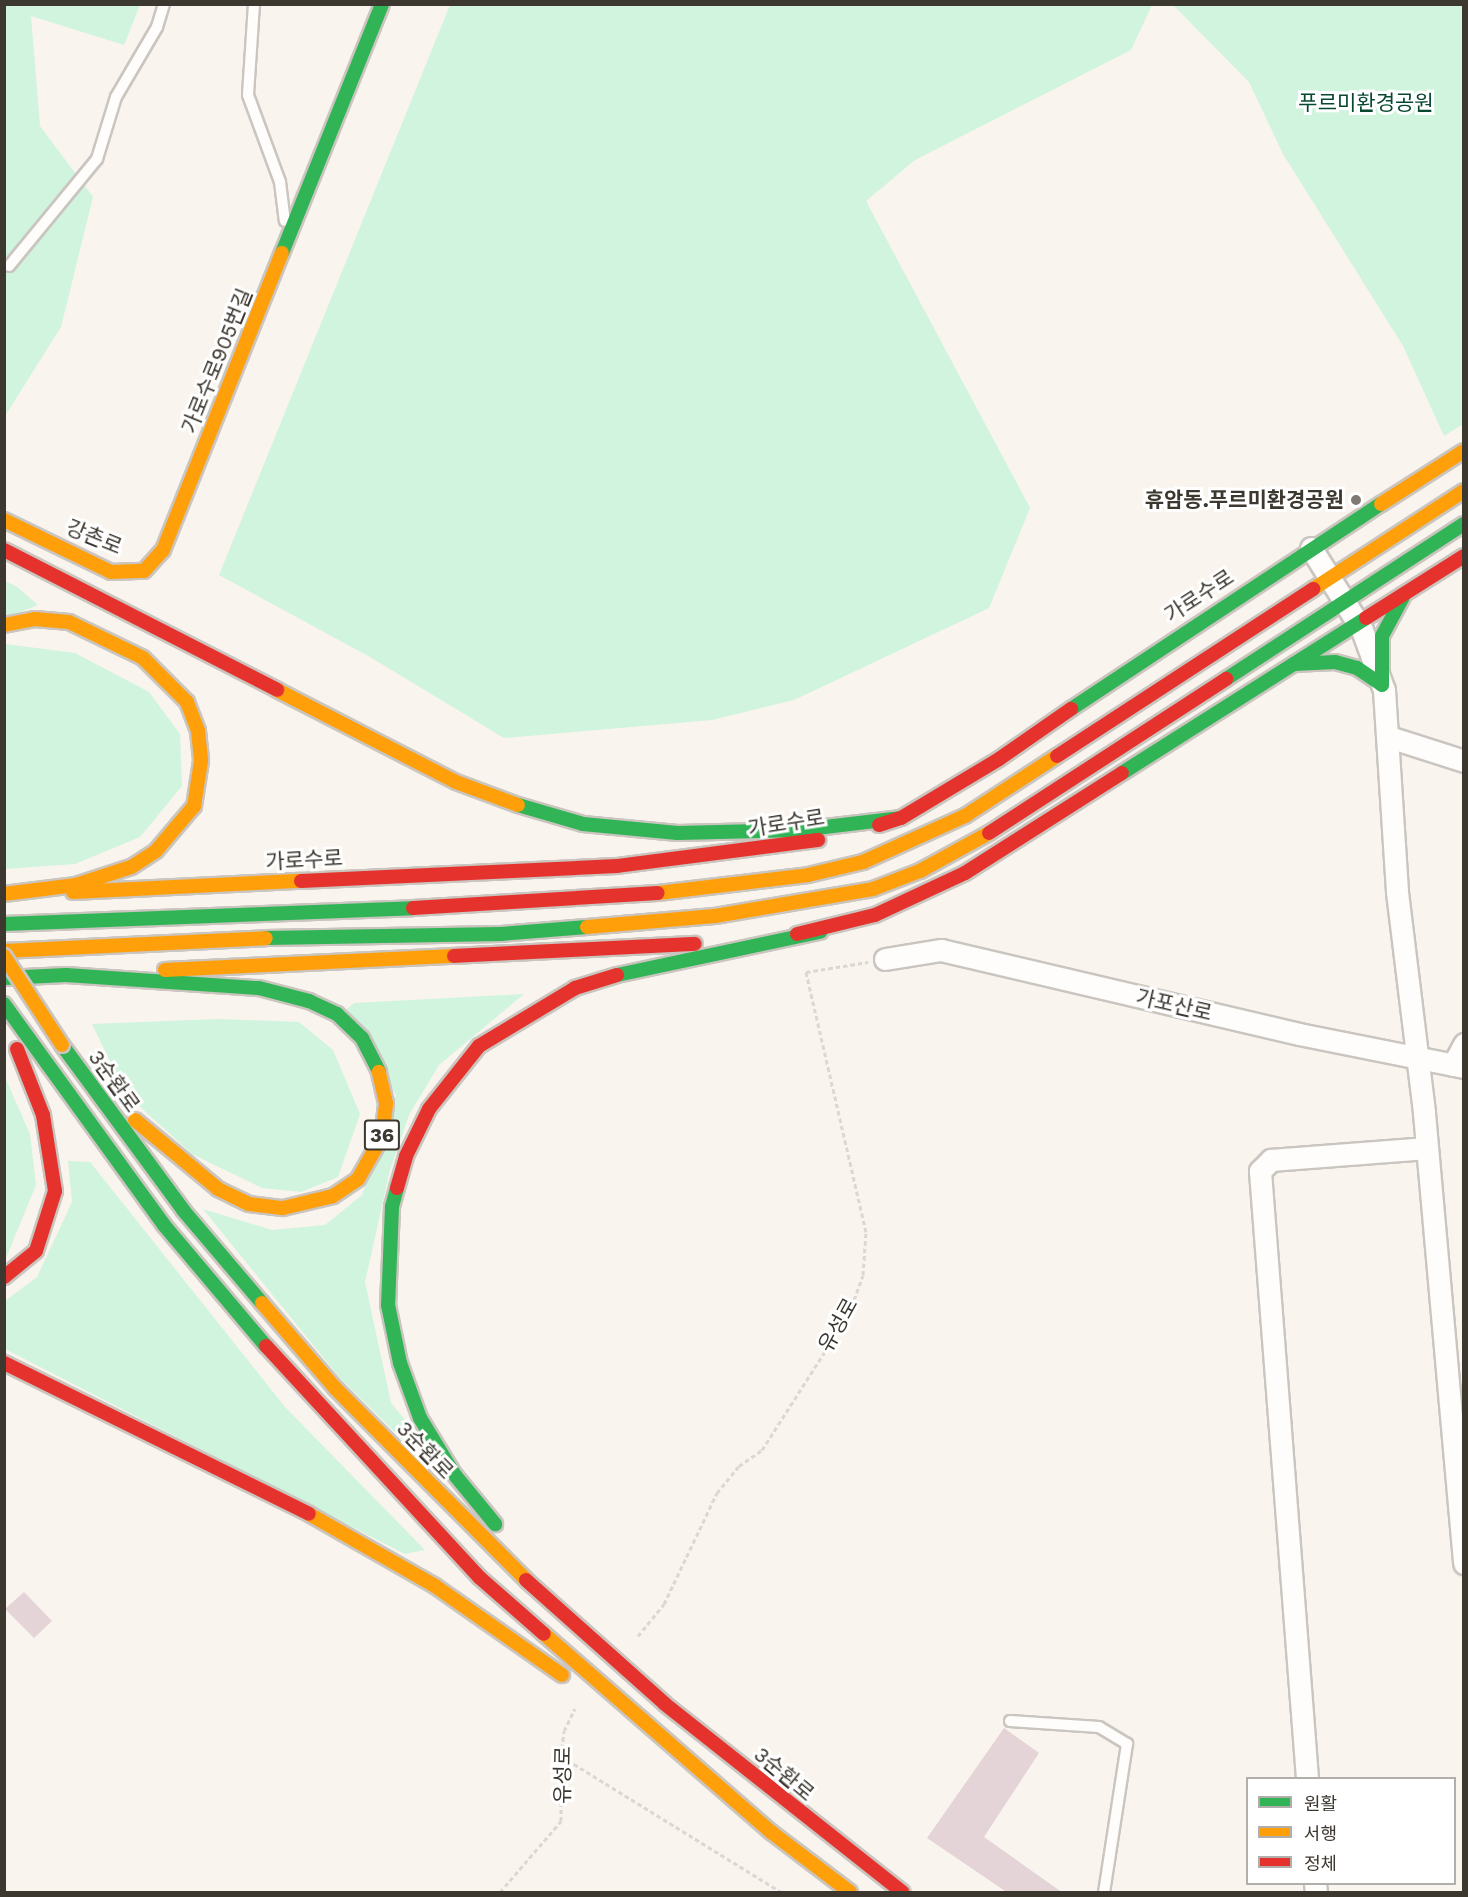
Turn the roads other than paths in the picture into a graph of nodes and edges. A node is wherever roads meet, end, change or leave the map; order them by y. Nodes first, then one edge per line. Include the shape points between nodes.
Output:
1 (164, 4) edge
2 (254, 4) edge
3 (382, 4) edge
4 (288, 242) junction
5 (9, 266) dead end
6 (1464, 451) edge
7 (1464, 491) edge
8 (4, 520) edge
9 (1464, 524) edge
10 (1311, 548) junction
11 (4, 550) edge
12 (164, 550) joint
13 (1464, 556) edge
14 (1329, 576) junction
15 (1408, 591) junction
16 (1345, 601) junction
17 (1358, 623) junction
18 (4, 625) edge
19 (1289, 666) junction
20 (1382, 684) junction
21 (1053, 722) junction
22 (1389, 737) junction
23 (1130, 743) junction
24 (1464, 761) edge
25 (1005, 790) junction
26 (901, 818) junction
27 (4, 894) edge
28 (4, 924) edge
29 (820, 932) junction
30 (4, 951) edge
31 (4, 956) edge
32 (885, 959) road end
33 (66, 975) junction
34 (4, 978) edge
35 (4, 1005) edge
36 (4, 1023) edge
37 (1464, 1044) edge
38 (62, 1045) junction
39 (1416, 1056) junction
40 (1458, 1066) edge
41 (1427, 1148) junction
42 (4, 1277) edge
43 (4, 1364) edge
44 (504, 1534) dead end
45 (519, 1551) dead end
46 (1464, 1563) edge
47 (665, 1704) junction
48 (1010, 1721) dead end
49 (704, 1774) junction
50 (1307, 1777) edge
51 (850, 1893) edge
52 (902, 1893) edge
53 (1104, 1893) edge

1 - 5 lane via 157,27 116,97 97,159
2 - 4 lane via 248,95 280,182
3 - 4 main road, 가로수로905번길
4 - 12 main road, 가로수로905번길
6 - 10 main road, 가로수로
7 - 14 main road
8 - 12 main road, 강촌로 via 111,572 144,571
9 - 16 main road
10 - 14 street
10 - 21 main road, 가로수로
11 - 26 main road via 456,782 543,814 627,830 698,833 800,830
13 - 15 main road
14 - 16 street
14 - 25 main road
15 - 17 main road
15 - 20 main road via 1382,636
16 - 17 street
16 - 23 main road
17 - 19 main road
17 - 20 street
18 - 27 main road via 35,619 69,622 143,658 187,702 198,731 201,761 194,806 156,851 131,867 76,885
19 - 20 main road via 1335,662 1357,668
19 - 23 main road
19 - 29 main road via 964,873 875,915
20 - 22 street
21 - 25 main road
21 - 26 main road, 가로수로
22 - 24 street
22 - 39 street via 1397,892
23 - 30 main road via 920,871 805,904 501,934 255,938
25 - 26 main road
25 - 28 main road via 909,845 863,862 808,875 715,888 500,905
26 - 27 main road, 가로수로 via 780,847 617,866
29 - 33 main road via 662,947
29 - 44 main road via 644,966 574,988 479,1046 429,1109 406,1156 392,1207 388,1305 400,1363 420,1418 454,1474
31 - 38 main road, 3순환로 / 36, bridge
32 - 39 street, 가포산로 via 941,950 1299,1034
33 - 34 main road, 36
33 - 38 main road, 36 via 259,988 337,1014 362,1038 376,1062 386,1103 382,1137 365,1172 333,1196 292,1207 249,1204 190,1170
35 - 49 main road via 164,1225 316,1404 478,1577
36 - 42 main road via 43,1114 56,1191 36,1251
37 - 40 street
38 - 47 main road, 3순환로 via 183,1210 335,1388 501,1559
39 - 40 street, 가포산로
39 - 41 street
41 - 46 street
41 - 50 street via 1271,1160 1260,1171
43 - 49 main road via 353,1536 435,1586
45 - 47 main road
47 - 52 main road, 3순환로
48 - 53 lane via 1099,1727 1127,1744
49 - 51 main road

